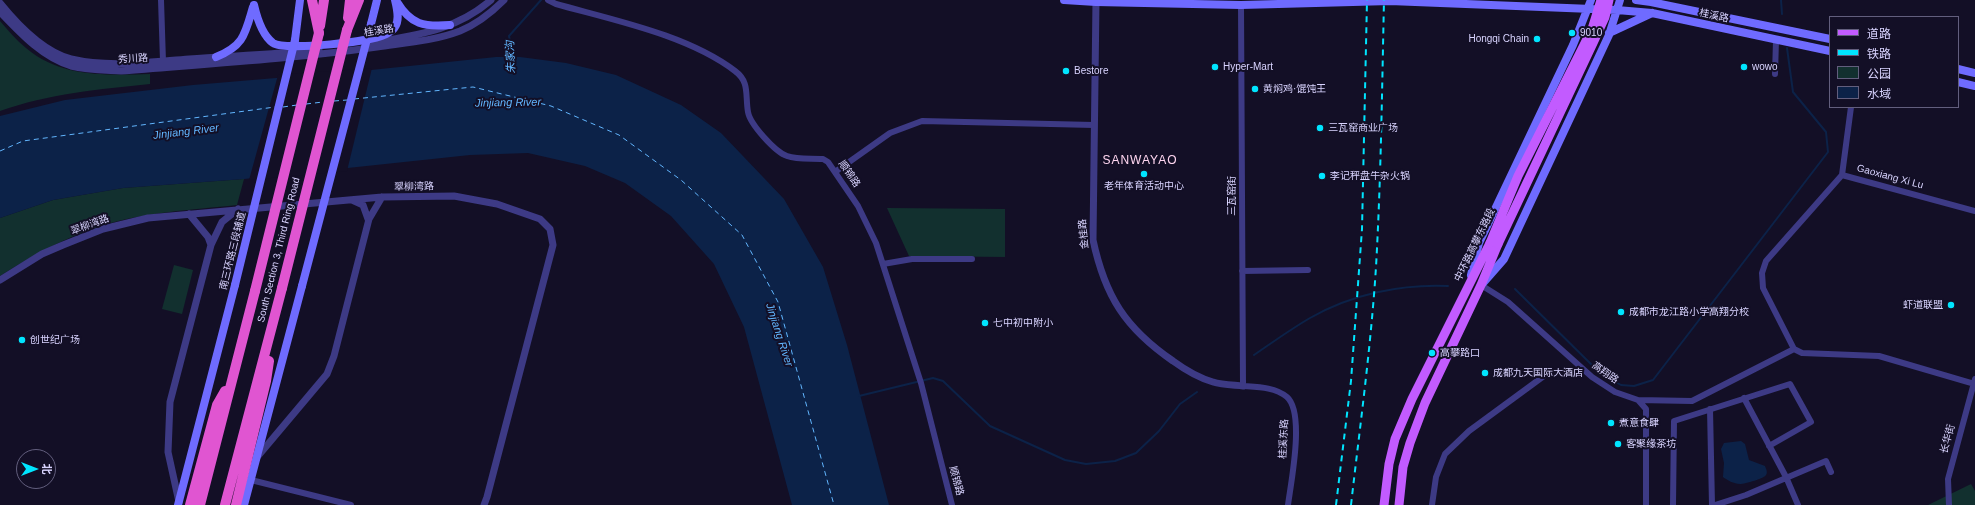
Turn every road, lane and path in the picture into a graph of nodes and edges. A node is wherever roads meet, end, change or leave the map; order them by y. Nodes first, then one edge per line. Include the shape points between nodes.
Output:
1 (161, 0) edge
2 (300, 0) edge
3 (312, 0) edge
4 (324, 0) edge
5 (350, 0) edge
6 (359, 0) edge
7 (377, 0) edge
8 (395, 0) edge
9 (491, 0) edge
10 (504, 0) edge
11 (549, 0) edge
12 (1064, 0) edge
13 (1591, 0) edge
14 (1601, 0) edge
15 (1609, 0) edge
16 (1620, 0) edge
17 (1636, 0) edge
18 (1096, 1) edge
19 (1650, 1) edge
20 (0, 3) edge
21 (254, 3) edge
22 (1241, 5) junction
23 (1589, 9) junction
24 (1617, 10) junction
25 (0, 12) edge
26 (1652, 13) junction
27 (450, 25) junction
28 (347, 30) junction
29 (319, 33) junction
30 (1609, 33) junction
31 (1829, 39) edge
32 (1776, 40) junction
33 (1829, 51) edge
34 (261, 53) joint
35 (216, 57) junction
36 (286, 58) joint
37 (163, 61) junction
38 (1959, 69) edge
39 (1975, 73) edge
40 (1775, 74) dead end
41 (1959, 82) edge
42 (1975, 86) edge
43 (1851, 108) edge
44 (1094, 125) junction
45 (835, 172) junction
46 (1842, 175) junction
47 (382, 197) junction
48 (350, 200) junction
49 (238, 209) junction
50 (1975, 211) edge
51 (189, 214) junction
52 (368, 219) junction
53 (1494, 243) junction
54 (211, 245) junction
55 (972, 259) dead end
56 (883, 264) junction
57 (1308, 270) dead end
58 (1242, 271) junction
59 (1471, 279) junction
60 (0, 280) edge
61 (1481, 286) junction
62 (276, 313) junction
63 (1794, 349) junction
64 (1548, 373) dead end
65 (232, 378) junction
66 (1974, 382) edge
67 (1243, 386) junction
68 (1744, 398) junction
69 (1638, 400) junction
70 (1710, 409) junction
71 (1769, 446) junction
72 (256, 458) junction
73 (1831, 472) dead end
74 (1786, 478) junction
75 (250, 480) junction
76 (1731, 502) edge
77 (179, 504) edge
78 (190, 505) edge
79 (200, 505) edge
80 (225, 505) edge
81 (236, 505) edge
82 (244, 505) edge
83 (351, 505) edge
84 (484, 505) edge
85 (952, 505) edge
86 (1288, 505) edge
87 (1384, 505) edge
88 (1399, 505) edge
89 (1432, 505) edge
90 (1646, 505) edge
91 (1673, 505) edge
92 (1713, 505) edge
93 (1798, 505) edge
94 (1949, 505) edge

1 - 37 street
2 - 77 main road, 南三环路三段辅道, bridge via 295,40
3 - 29 highway
4 - 29 highway, South Section 3, Third Ring Road
5 - 28 highway, South Section 3, Third Ring Road
6 - 28 highway
7 - 72 main road, bridge
8 - 21 main road via 398,15 396,26 388,34 356,42 285,47 273,43 264,32 257,19
8 - 27 main road via 415,22 430,27
9 - 27 street, 桂溪路 via 480,10
10 - 36 street, 桂溪路 via 484,18 460,31 440,37
11 - 45 street, 顺锦路 via 634,25 696,48 733,70 740,75 747,88 748,110 753,125 787,156 824,159
12 - 18 main road, 桂溪路
13 - 23 main road
14 - 53 main road, 中环路高攀东路段, bridge via 1592,29 1518,176
15 - 53 main road, 中环路高攀东路段, bridge via 1594,42
16 - 24 main road
17 - 19 main road, 桂溪路
18 - 22 main road, 桂溪路
18 - 44 street, 金桂路
19 - 31 main road, 桂溪路
20 - 37 street, 秀川路 via 35,39 70,59 119,64
21 - 35 main road via 246,31 238,45 230,52
22 - 23 main road, 桂溪路 via 1390,1
22 - 58 street, 三瓦窑街
23 - 24 main road, 桂溪路
23 - 59 main road via 1479,243
24 - 26 main road, 桂溪路
24 - 30 main road
25 - 36 street, 秀川路 via 23,37 42,51 71,66 121,71
26 - 30 main road
26 - 32 main road, 桂溪路
27 - 34 street, 桂溪路 via 430,33 331,49
28 - 62 highway, South Section 3, Third Ring Road, bridge
29 - 65 highway, South Section 3, Third Ring Road, bridge
30 - 61 main road via 1504,259
32 - 33 main road, 桂溪路
32 - 40 street
34 - 35 street, 秀川路
35 - 37 street, 秀川路
38 - 39 main road
41 - 42 main road
43 - 46 street, Gaoxiang Xi Lu
44 - 45 street via 922,121 890,133
44 - 67 street, 金桂路 via 1093,240 1105,285 1128,323 1157,350 1182,367 1213,382
45 - 56 street, 顺锦路 via 858,206
46 - 50 street, Gaoxiang Xi Lu
46 - 63 street via 1766,261 1762,273 1763,288
47 - 48 street, 翠柳湾路
47 - 52 street
47 - 84 street, 翠柳湾路 via 454,196 540,219 550,229 553,245
48 - 49 street, 翠柳湾路
48 - 52 street via 363,205
49 - 51 street, 翠柳湾路
49 - 54 street via 222,222
51 - 54 street via 208,237
51 - 60 street, 翠柳湾路 via 148,218 103,228 42,254
52 - 72 street via 334,356 327,374
53 - 59 main road, 中环路高攀东路段
53 - 61 main road, 中环路高攀东路段
54 - 77 street via 170,402 168,452
55 - 56 street via 912,259
56 - 85 street, 顺锦路 via 919,376
57 - 58 street
58 - 67 street, 三瓦窑街
59 - 87 main road, 中环路高攀东路段 via 1395,439
61 - 69 street, 高翔路 via 1508,302 1592,377 1615,392
61 - 88 main road, 中环路高攀东路段 via 1425,403 1410,443 1403,467
62 - 80 highway, South Section 3, Third Ring Road
62 - 81 highway via 266,381
63 - 66 street via 1802,353 1879,356
63 - 69 street, 高翔路 via 1692,401
64 - 89 street via 1468,431 1445,454 1436,477
65 - 78 highway via 217,405
65 - 79 highway, South Section 3, Third Ring Road
66 - 94 street, 长华街 via 1948,479
67 - 86 street, 桂溪东路 via 1268,388 1287,398 1296,413 1296,446
68 - 70 street
68 - 71 street
68 - 71 street via 1790,384 1811,422
69 - 90 street via 1646,409
70 - 91 street via 1674,421
70 - 92 street
71 - 74 street
72 - 75 main road
73 - 74 street via 1826,461
74 - 76 street
74 - 93 street
75 - 82 main road
75 - 83 street
76 - 92 street

